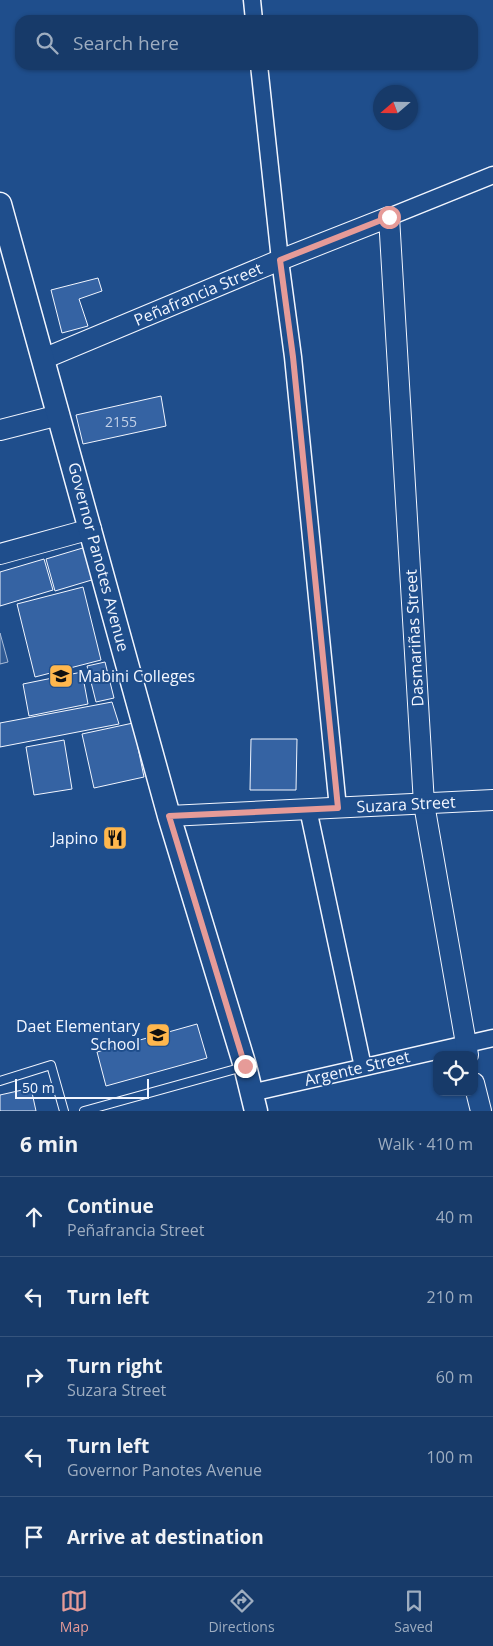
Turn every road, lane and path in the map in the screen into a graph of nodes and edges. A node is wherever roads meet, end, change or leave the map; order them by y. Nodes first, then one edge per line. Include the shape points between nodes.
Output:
1 (252, 0) edge
2 (254, 15) edge
3 (259, 70) edge
4 (493, 174) edge
5 (0, 204) edge
6 (389, 217) junction
7 (280, 260) junction
8 (43, 359) junction
9 (59, 415) junction
10 (0, 430) edge
11 (91, 529) junction
12 (0, 554) edge
13 (493, 800) edge
14 (424, 804) junction
15 (338, 808) junction
16 (308, 809) junction
17 (169, 816) junction
18 (493, 1038) edge
19 (467, 1049) edge
20 (245, 1066) junction
21 (363, 1067) junction
22 (0, 1081) edge
23 (477, 1096) edge
24 (253, 1102) edge
25 (64, 1111) edge
26 (84, 1111) edge
27 (481, 1111) edge

1 - 2 street
3 - 7 street
4 - 6 street, Peñafrancia Street
5 - 8 main road, Governor Panotes Avenue
6 - 7 street, Peñafrancia Street
6 - 14 street, Dasmariñas Street
7 - 8 street, Peñafrancia Street
7 - 15 street via 293,357
8 - 9 main road, Governor Panotes Avenue
9 - 10 street
9 - 11 main road, Governor Panotes Avenue
11 - 12 street
11 - 17 main road, Governor Panotes Avenue
13 - 14 street, Suzara Street
14 - 15 street, Suzara Street
14 - 19 street, Dasmariñas Street
15 - 16 street, Suzara Street
16 - 17 street, Suzara Street
16 - 21 street
17 - 20 main road, Governor Panotes Avenue
18 - 19 street, Argente Street
19 - 21 street, Argente Street
20 - 24 main road, Governor Panotes Avenue
20 - 26 lane
21 - 24 street, Argente Street
22 - 25 lane via 51,1064
23 - 27 street

